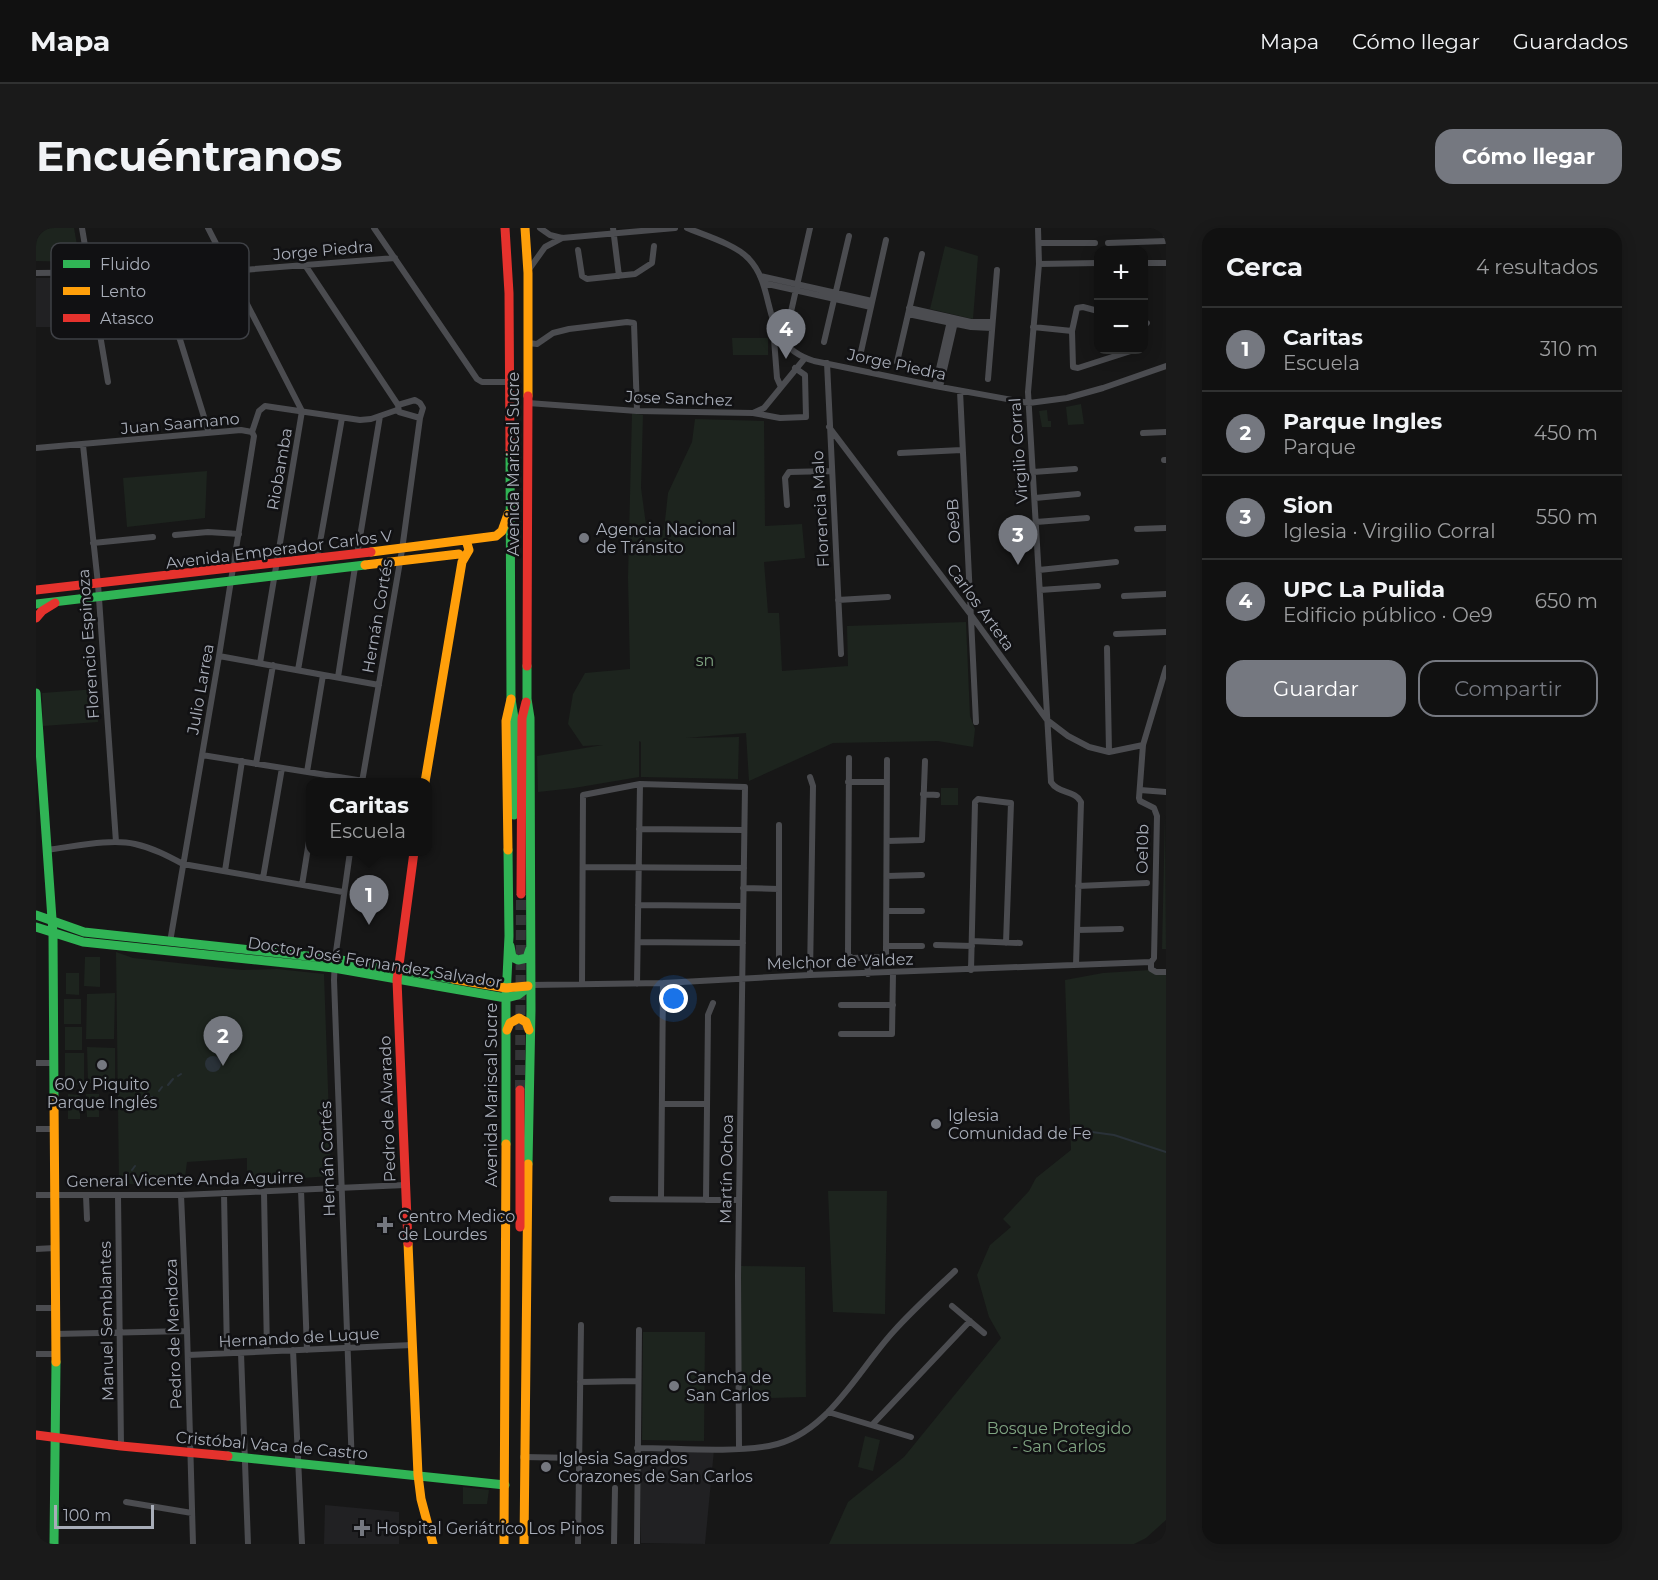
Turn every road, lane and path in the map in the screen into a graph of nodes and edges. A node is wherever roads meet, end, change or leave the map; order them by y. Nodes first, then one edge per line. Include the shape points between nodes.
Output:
1 (82, 228) edge
2 (208, 228) edge
3 (374, 228) edge
4 (505, 228) edge
5 (525, 228) edge
6 (540, 228) edge
7 (675, 228) edge
8 (687, 228) edge
9 (810, 228) edge
10 (1038, 228) edge
11 (1163, 228) edge
12 (614, 231) edge
13 (1166, 235) edge
14 (849, 236) dead end
15 (562, 238) junction
16 (885, 240) dead end
17 (1166, 241) edge
18 (84, 243) edge
19 (216, 243) edge
20 (1039, 243) junction
21 (1095, 243) dead end
22 (1108, 243) dead end
23 (654, 246) dead end
24 (578, 250) dead end
25 (922, 254) dead end
26 (395, 258) junction
27 (1094, 263) edge
28 (1148, 263) edge
29 (1166, 263) edge
30 (1039, 264) junction
31 (305, 265) junction
32 (249, 269) edge
33 (997, 270) dead end
34 (528, 273) junction
35 (619, 276) junction
36 (761, 280) junction
37 (797, 287) junction
38 (835, 295) junction
39 (871, 304) junction
40 (249, 308) edge
41 (1094, 310) edge
42 (909, 311) junction
43 (953, 321) junction
44 (773, 325) junction
45 (788, 325) dead end
46 (992, 325) junction
47 (1033, 327) junction
48 (1072, 331) junction
49 (100, 339) edge
50 (180, 339) edge
51 (824, 342) dead end
52 (528, 343) junction
53 (1122, 354) edge
54 (860, 356) dead end
55 (805, 358) junction
56 (897, 362) dead end
57 (827, 363) junction
58 (1166, 366) edge
59 (795, 368) junction
60 (988, 379) dead end
61 (108, 382) dead end
62 (510, 382) junction
63 (781, 387) junction
64 (937, 387) junction
65 (960, 391) junction
66 (528, 403) junction
67 (1029, 403) junction
68 (398, 408) junction
69 (302, 411) junction
70 (638, 411) junction
71 (753, 413) junction
72 (380, 417) junction
73 (342, 418) junction
74 (420, 418) junction
75 (829, 427) junction
76 (252, 432) junction
77 (1166, 432) edge
78 (209, 433) junction
79 (1143, 433) dead end
80 (83, 445) junction
81 (36, 448) edge
82 (962, 450) junction
83 (900, 453) dead end
84 (1075, 468) dead end
85 (831, 471) junction
86 (1033, 472) junction
87 (1078, 494) dead end
88 (1035, 498) junction
89 (787, 504) dead end
90 (509, 511) junction
91 (1087, 518) dead end
92 (1036, 522) junction
93 (1166, 528) edge
94 (1137, 529) dead end
95 (239, 534) junction
96 (175, 535) dead end
97 (153, 537) dead end
98 (463, 540) junction
99 (93, 543) junction
100 (402, 550) junction
101 (357, 555) junction
102 (461, 558) junction
103 (317, 559) junction
104 (400, 562) junction
105 (1116, 562) dead end
106 (276, 564) junction
107 (355, 567) junction
108 (233, 569) junction
109 (1039, 570) junction
110 (315, 572) junction
111 (274, 576) junction
112 (231, 581) junction
113 (98, 584) junction
114 (1098, 585) dead end
115 (36, 590) edge
116 (1040, 590) junction
117 (1166, 594) edge
118 (1124, 596) dead end
119 (98, 597) junction
120 (888, 597) dead end
121 (838, 600) junction
122 (57, 602) junction
123 (36, 604) edge
124 (971, 615) junction
125 (36, 618) edge
126 (1166, 632) edge
127 (1116, 634) dead end
128 (1107, 648) dead end
129 (841, 654) dead end
130 (219, 656) junction
131 (260, 663) junction
132 (273, 665) junction
133 (1166, 668) edge
134 (298, 670) junction
135 (323, 675) junction
136 (338, 677) junction
137 (379, 685) junction
138 (36, 693) edge
139 (511, 699) junction
140 (527, 699) junction
141 (1047, 720) junction
142 (976, 722) dead end
143 (1143, 745) junction
144 (1109, 752) junction
145 (202, 755) junction
146 (849, 758) dead end
147 (887, 760) dead end
148 (242, 761) junction
149 (925, 761) dead end
150 (256, 764) junction
151 (282, 768) junction
152 (307, 772) junction
153 (320, 774) junction
154 (810, 777) dead end
155 (320, 778) edge
156 (341, 778) edge
157 (363, 778) edge
158 (426, 778) edge
159 (848, 782) junction
160 (887, 782) junction
161 (640, 784) junction
162 (1140, 790) junction
163 (1166, 792) edge
164 (924, 794) junction
165 (938, 795) dead end
166 (779, 825) dead end
167 (639, 829) junction
168 (744, 830) junction
169 (887, 840) junction
170 (116, 842) junction
171 (46, 850) junction
172 (307, 856) edge
173 (349, 856) edge
174 (413, 856) edge
175 (183, 864) junction
176 (583, 867) junction
177 (639, 867) junction
178 (744, 868) junction
179 (225, 871) junction
180 (922, 875) dead end
181 (887, 876) junction
182 (263, 878) junction
183 (1147, 883) dead end
184 (302, 885) junction
185 (1078, 886) junction
186 (743, 888) junction
187 (779, 889) junction
188 (343, 892) junction
189 (638, 905) junction
190 (743, 906) junction
191 (887, 911) junction
192 (922, 911) dead end
193 (36, 915) edge
194 (52, 921) junction
195 (36, 927) edge
196 (1121, 929) dead end
197 (1077, 930) junction
198 (52, 933) junction
199 (508, 936) junction
200 (638, 942) junction
201 (1006, 942) junction
202 (743, 943) junction
203 (1020, 943) dead end
204 (972, 944) junction
205 (169, 945) junction
206 (936, 945) dead end
207 (887, 946) junction
208 (922, 946) dead end
209 (530, 949) junction
210 (867, 958) junction
211 (1151, 962) junction
212 (334, 963) junction
213 (779, 965) dead end
214 (1076, 965) junction
215 (971, 970) junction
216 (1166, 972) edge
217 (893, 973) junction
218 (868, 974) junction
219 (397, 975) junction
220 (810, 975) junction
221 (742, 978) junction
222 (663, 983) junction
223 (582, 984) junction
224 (637, 984) junction
225 (531, 985) junction
226 (506, 993) junction
227 (713, 1003) dead end
228 (841, 1005) dead end
229 (892, 1005) junction
230 (507, 1030) junction
231 (840, 1034) dead end
232 (530, 1039) junction
233 (36, 1063) edge
234 (54, 1063) junction
235 (662, 1104) junction
236 (705, 1104) junction
237 (36, 1129) edge
238 (53, 1129) junction
239 (405, 1185) junction
240 (341, 1189) junction
241 (301, 1190) junction
242 (264, 1192) junction
243 (224, 1193) junction
244 (55, 1194) junction
245 (36, 1195) edge
246 (86, 1195) junction
247 (118, 1195) junction
248 (181, 1196) junction
249 (612, 1199) dead end
250 (661, 1199) junction
251 (706, 1200) junction
252 (739, 1200) junction
253 (87, 1219) dead end
254 (55, 1248) junction
255 (36, 1249) edge
256 (955, 1271) dead end
257 (952, 1306) dead end
258 (36, 1308) edge
259 (55, 1308) junction
260 (525, 1308) junction
261 (506, 1311) junction
262 (970, 1321) junction
263 (581, 1325) dead end
264 (639, 1330) dead end
265 (187, 1331) junction
266 (119, 1332) junction
267 (984, 1333) dead end
268 (55, 1334) junction
269 (412, 1345) junction
270 (348, 1348) junction
271 (293, 1350) junction
272 (307, 1350) junction
273 (267, 1352) junction
274 (227, 1353) junction
275 (241, 1353) junction
276 (36, 1354) edge
277 (55, 1354) junction
278 (188, 1355) junction
279 (638, 1381) junction
280 (580, 1382) junction
281 (828, 1412) junction
282 (872, 1425) junction
283 (36, 1435) edge
284 (911, 1437) dead end
285 (56, 1439) junction
286 (121, 1446) junction
287 (637, 1448) junction
288 (739, 1448) junction
289 (191, 1452) junction
290 (245, 1457) junction
291 (524, 1457) junction
292 (579, 1458) junction
293 (297, 1462) junction
294 (352, 1467) junction
295 (418, 1475) junction
296 (505, 1485) junction
297 (615, 1488) dead end
298 (126, 1502) dead end
299 (192, 1513) junction
300 (54, 1544) edge
301 (193, 1544) edge
302 (248, 1544) edge
303 (302, 1544) edge
304 (433, 1544) edge
305 (504, 1544) edge
306 (524, 1544) edge
307 (578, 1544) edge
308 (614, 1544) edge
309 (637, 1544) edge

1 - 18 street
2 - 19 street, Riobamba
3 - 26 street
4 - 62 main road, Avenida Mariscal Sucre
5 - 34 main road, Avenida Mariscal Sucre
6 - 15 street
7 - 12 street
8 - 36 street, Jorge Piedra via 743,253
9 - 37 street
10 - 20 street, Virgilio Corral
11 - 13 street
12 - 15 street
12 - 35 street
14 - 38 street
15 - 34 street via 544,248
16 - 39 street
17 - 22 street
20 - 21 street
20 - 30 street, Virgilio Corral
23 - 35 street via 652,262 635,274
24 - 35 street via 584,279
25 - 42 street
26 - 31 street, Jorge Piedra
26 - 62 street via 479,381
27 - 30 street
28 - 29 street
30 - 47 street, Virgilio Corral
31 - 32 street, Jorge Piedra
31 - 68 street
33 - 46 street
34 - 52 main road, Avenida Mariscal Sucre
36 - 37 street
36 - 44 street, Jorge Piedra
37 - 38 street
37 - 45 street
38 - 39 street
38 - 51 street
39 - 54 street
40 - 69 street, Riobamba
41 - 48 street via 1077,308
42 - 43 street
42 - 56 street
43 - 46 street via 971,327
43 - 64 street
44 - 55 street, Jorge Piedra via 785,342
44 - 63 street
46 - 60 street
47 - 48 street
47 - 67 street, Virgilio Corral
48 - 53 street via 1071,365 1075,368
49 - 61 street
50 - 78 street
52 - 66 main road, Avenida Mariscal Sucre
52 - 70 street via 537,344 569,329 634,323
55 - 57 street, Jorge Piedra
55 - 59 street, Jose Sanchez
57 - 64 street, Jorge Piedra
57 - 75 street, Florencia Malo
58 - 67 street, Jorge Piedra via 1066,398
59 - 63 street, Jose Sanchez
59 - 71 street via 805,375 806,417
62 - 90 main road, Avenida Mariscal Sucre
63 - 71 street, Jose Sanchez via 765,408
64 - 65 street, Jorge Piedra
65 - 67 street, Jorge Piedra
65 - 82 street, Oe9B
66 - 70 street, Jose Sanchez
66 - 140 main road, Avenida Mariscal Sucre
67 - 86 street, Virgilio Corral
68 - 72 street, Juan Saamano
68 - 74 street via 402,414
68 - 74 street via 415,400 423,408
69 - 73 street, Juan Saamano
69 - 76 street, Juan Saamano via 263,407
69 - 106 street, Riobamba
70 - 71 street, Jose Sanchez
72 - 73 street, Juan Saamano
72 - 101 street
73 - 103 street
74 - 100 street, Hernán Cortés
75 - 85 street, Florencia Malo
75 - 124 street, Carlos Arteta
76 - 78 street, Juan Saamano
76 - 95 street, Julio Larrea
77 - 79 street
78 - 80 street, Juan Saamano
80 - 81 street, Juan Saamano
80 - 99 street, Florencio Espinoza
82 - 83 street
82 - 124 street, Oe9B
84 - 86 street
85 - 89 street via 789,472 785,478
85 - 121 street, Florencia Malo
86 - 88 street, Virgilio Corral
87 - 88 street
88 - 92 street, Virgilio Corral
90 - 98 main road, Avenida Emperador Carlos V via 499,534
90 - 139 main road, Avenida Mariscal Sucre
91 - 92 street
92 - 109 street, Virgilio Corral
93 - 94 street
95 - 96 street
95 - 108 street, Julio Larrea
97 - 99 street
98 - 100 main road, Avenida Emperador Carlos V
98 - 102 main road via 469,550
99 - 113 street, Florencio Espinoza
100 - 101 main road, Avenida Emperador Carlos V
100 - 104 street, Hernán Cortés
101 - 103 main road, Avenida Emperador Carlos V
102 - 104 main road, Avenida Emperador Carlos V
102 - 158 main road
103 - 106 main road, Avenida Emperador Carlos V
104 - 107 main road, Avenida Emperador Carlos V
104 - 137 street, Hernán Cortés
105 - 109 street
106 - 108 main road, Avenida Emperador Carlos V
106 - 111 street, Riobamba
107 - 110 main road, Avenida Emperador Carlos V
107 - 136 street
108 - 112 street, Julio Larrea
108 - 113 main road, Avenida Emperador Carlos V
109 - 116 street, Virgilio Corral
110 - 111 main road, Avenida Emperador Carlos V
110 - 134 street
111 - 112 main road, Avenida Emperador Carlos V
111 - 131 street, Riobamba
112 - 119 main road, Avenida Emperador Carlos V
112 - 130 street, Julio Larrea
113 - 115 main road, Avenida Emperador Carlos V
113 - 119 street, Florencio Espinoza
114 - 116 street
116 - 141 street, Virgilio Corral
117 - 118 street
119 - 122 main road, Avenida Emperador Carlos V
119 - 170 street, Florencio Espinoza
120 - 121 street
121 - 129 street, Florencia Malo
122 - 123 main road, Avenida Emperador Carlos V
122 - 125 main road
124 - 141 street, Carlos Arteta
124 - 142 street, Oe9B
126 - 127 street
128 - 144 street
130 - 131 street
130 - 145 street, Julio Larrea
131 - 132 street
132 - 134 street
132 - 150 street
133 - 143 street
134 - 135 street
135 - 136 street
135 - 152 street
136 - 137 street
137 - 157 street, Hernán Cortés
138 - 171 main road
139 - 140 main road, Avenida Mariscal Sucre via 518,894 522,718
139 - 199 main road, Avenida Mariscal Sucre via 506,721
140 - 209 main road, Avenida Mariscal Sucre
141 - 144 street, Carlos Arteta via 1089,747
141 - 185 street, Virgilio Corral via 1051,782 1054,788 1080,798
143 - 144 street, Carlos Arteta
143 - 162 street
145 - 148 street
145 - 175 street, Julio Larrea
146 - 159 street
147 - 160 street
148 - 150 street
148 - 179 street
149 - 164 street
150 - 151 street
151 - 152 street
151 - 182 street
152 - 153 street
153 - 155 street
153 - 156 street
154 - 220 street
159 - 160 street
159 - 210 street via 848,955
160 - 169 street
161 - 167 street
161 - 168 street, Martín Ochoa via 745,786
161 - 176 street via 583,795
162 - 163 street
162 - 211 street, Oe10b via 1140,801 1154,808 1157,816
164 - 165 street
164 - 169 street via 922,840
166 - 187 street
167 - 168 street
167 - 177 street
168 - 178 street, Martín Ochoa
169 - 181 street
170 - 171 street
170 - 175 street via 134,843
171 - 194 main road
172 - 184 street
173 - 188 street, Hernán Cortés
174 - 219 main road, Pedro de Alvarado
175 - 179 street
175 - 205 street, Julio Larrea
176 - 177 street
176 - 223 street
177 - 178 street
177 - 189 street
178 - 186 street, Martín Ochoa
179 - 182 street
180 - 181 street
181 - 191 street
182 - 184 street
183 - 185 street
184 - 188 street
185 - 197 street
186 - 187 street
186 - 190 street, Martín Ochoa
187 - 213 street
188 - 212 street, Hernán Cortés
189 - 190 street
189 - 200 street
190 - 202 street, Martín Ochoa
191 - 192 street
191 - 207 street
193 - 194 main road, Doctor José Fernandez Salvador
194 - 198 main road
194 - 205 main road, Doctor José Fernandez Salvador via 84,932
195 - 198 main road, Doctor José Fernandez Salvador
196 - 197 street
197 - 214 street
198 - 205 main road, Doctor José Fernandez Salvador via 83,942
198 - 234 main road
199 - 209 main road via 514,959 525,960
199 - 226 main road, Avenida Mariscal Sucre
200 - 202 street
200 - 224 street
201 - 203 street
201 - 204 street
201 - 204 street via 1011,802 978,799
202 - 221 street, Martín Ochoa
204 - 206 street
204 - 215 street
205 - 212 main road, Doctor José Fernandez Salvador
207 - 208 street
207 - 210 street via 885,956
209 - 225 main road, Avenida Mariscal Sucre
210 - 218 street
211 - 214 street, Melchor de Valdez
211 - 216 street via 1151,969
212 - 219 main road, Doctor José Fernandez Salvador
212 - 240 street, Hernán Cortés
214 - 215 street, Melchor de Valdez
215 - 217 street, Melchor de Valdez
217 - 218 street, Melchor de Valdez
217 - 229 street
218 - 220 street, Melchor de Valdez
219 - 226 main road, Doctor José Fernandez Salvador
219 - 239 main road, Pedro de Alvarado
220 - 221 street, Melchor de Valdez
221 - 222 street, Melchor de Valdez
221 - 252 street, Martín Ochoa
222 - 224 street, Melchor de Valdez
222 - 235 street
223 - 224 street, Melchor de Valdez
223 - 225 street, Melchor de Valdez
225 - 226 main road, Doctor José Fernandez Salvador
225 - 232 main road, Avenida Mariscal Sucre
226 - 230 main road, Avenida Mariscal Sucre
227 - 236 street via 708,1014
228 - 229 street
229 - 231 street via 892,1034
230 - 232 main road via 512,1020 523,1019
230 - 261 main road, Avenida Mariscal Sucre
232 - 260 main road, Avenida Mariscal Sucre
233 - 234 street
234 - 238 main road
235 - 236 street
235 - 250 street
236 - 251 street
237 - 238 street
238 - 244 main road
239 - 240 street, General Vicente Anda Aguirre
239 - 269 main road, Pedro de Alvarado
240 - 241 street, General Vicente Anda Aguirre
240 - 270 street, Hernán Cortés
241 - 242 street, General Vicente Anda Aguirre
241 - 272 street
242 - 243 street, General Vicente Anda Aguirre
242 - 273 street
243 - 248 street, General Vicente Anda Aguirre
243 - 274 street
244 - 245 street, General Vicente Anda Aguirre
244 - 246 street, General Vicente Anda Aguirre
244 - 254 main road
246 - 247 street, General Vicente Anda Aguirre
246 - 253 street
247 - 248 street, General Vicente Anda Aguirre
247 - 266 street, Manuel Semblantes
248 - 265 street, Pedro de Mendoza
249 - 250 street
250 - 251 street
251 - 252 street
252 - 288 street, Martín Ochoa
254 - 255 street
254 - 259 main road
256 - 281 street via 895,1329
257 - 262 street
258 - 259 street
259 - 268 main road
260 - 261 main road, Avenida Mariscal Sucre via 521,1289 517,1090 513,1253
260 - 291 main road, Avenida Mariscal Sucre
261 - 296 main road, Avenida Mariscal Sucre
262 - 267 street
262 - 282 street
263 - 280 street
264 - 279 street
265 - 266 street
265 - 278 street, Pedro de Mendoza
266 - 268 street
266 - 286 street, Manuel Semblantes
268 - 277 main road
269 - 270 street, Hernando de Luque
269 - 295 main road, Pedro de Alvarado
270 - 272 street, Hernando de Luque
270 - 294 street, Hernán Cortés
271 - 272 street, Hernando de Luque
271 - 273 street, Hernando de Luque
271 - 293 street
273 - 275 street, Hernando de Luque
274 - 275 street, Hernando de Luque
274 - 278 street, Hernando de Luque
275 - 290 street
276 - 277 street
277 - 285 main road
278 - 289 street, Pedro de Mendoza
279 - 280 street
279 - 287 street
280 - 292 street
281 - 282 street
281 - 288 street via 788,1440 770,1446
282 - 284 street
283 - 285 main road, Cristóbal Vaca de Castro
285 - 286 main road, Cristóbal Vaca de Castro
285 - 300 main road
286 - 289 main road, Cristóbal Vaca de Castro
287 - 288 street
287 - 309 street
289 - 290 main road, Cristóbal Vaca de Castro
289 - 299 street, Pedro de Mendoza
290 - 293 main road, Cristóbal Vaca de Castro
290 - 302 street
291 - 292 street
291 - 306 main road, Avenida Mariscal Sucre
292 - 307 street
293 - 294 main road, Cristóbal Vaca de Castro
293 - 303 street
294 - 295 main road, Cristóbal Vaca de Castro
295 - 296 main road, Cristóbal Vaca de Castro
295 - 304 main road, Pedro de Alvarado
296 - 305 main road, Avenida Mariscal Sucre
297 - 308 street
298 - 299 street
299 - 301 street, Pedro de Mendoza

